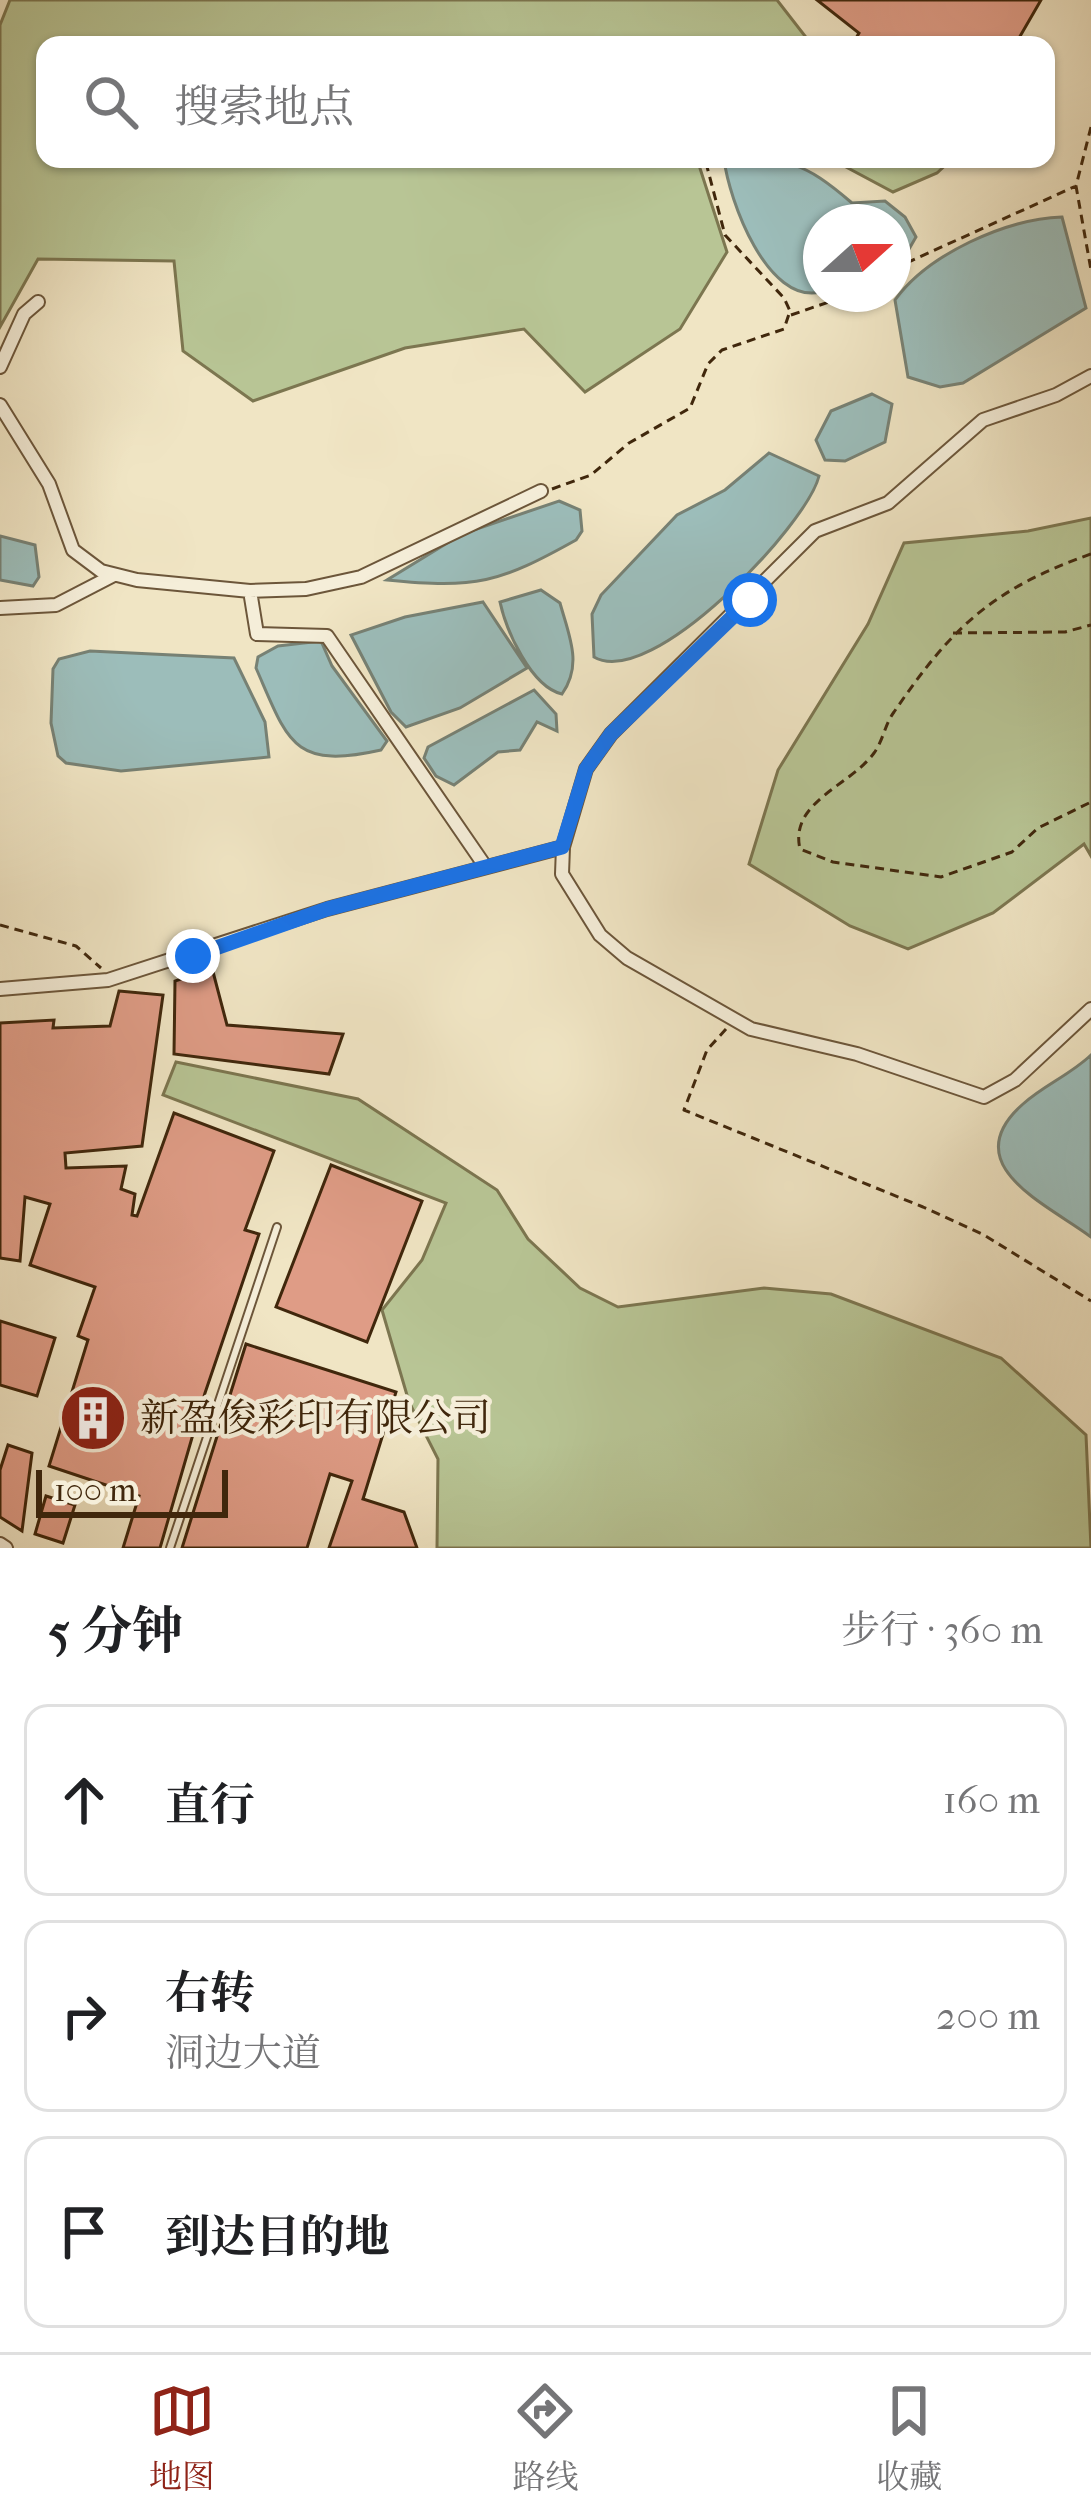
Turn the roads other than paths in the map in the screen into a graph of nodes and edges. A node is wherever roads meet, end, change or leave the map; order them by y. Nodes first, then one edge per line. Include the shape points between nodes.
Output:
1 (38, 302) dead end
2 (0, 367) edge
3 (1091, 376) edge
4 (0, 405) edge
5 (3, 422) edge
6 (541, 490) road end
7 (114, 574) junction
8 (250, 591) junction
9 (0, 608) edge
10 (562, 847) junction
11 (485, 866) junction
12 (0, 989) edge
13 (1091, 1009) edge
14 (277, 1227) dead end
15 (170, 1548) edge

1 - 2 street via 24,314
3 - 10 street via 983,420 888,503 815,531 611,734 586,769
4 - 5 street
5 - 7 street via 49,484 73,550
6 - 8 street via 361,577
7 - 8 street
7 - 9 street via 56,605
8 - 11 street via 257,634 326,636
10 - 11 street
10 - 13 street via 562,874 600,935 751,1029 984,1096 1015,1080
11 - 12 street via 108,980
14 - 15 lane

